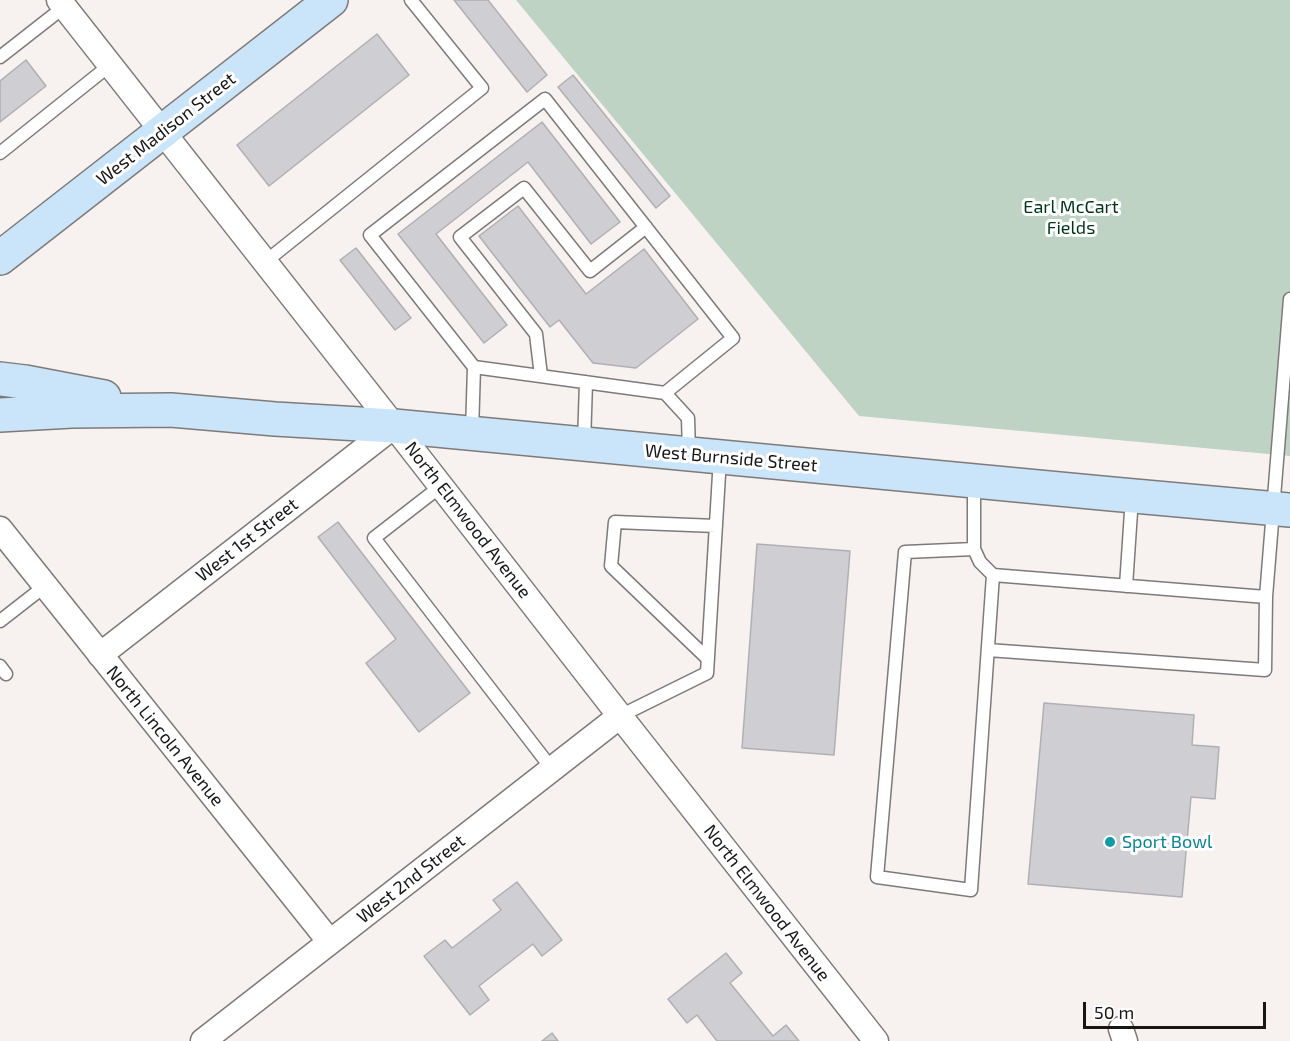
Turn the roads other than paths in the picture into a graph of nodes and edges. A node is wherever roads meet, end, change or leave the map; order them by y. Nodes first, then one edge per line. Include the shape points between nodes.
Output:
1 (331, 0) edge
2 (411, 0) edge
3 (62, 4) edge
4 (0, 57) edge
5 (110, 65) junction
6 (162, 132) junction
7 (0, 153) edge
8 (646, 227) junction
9 (0, 258) edge
10 (265, 262) junction
11 (1290, 299) edge
12 (474, 367) junction
13 (541, 376) junction
14 (0, 379) edge
15 (586, 382) junction
16 (665, 393) junction
17 (171, 410) junction
18 (0, 415) edge
19 (394, 426) junction
20 (472, 433) junction
21 (584, 444) junction
22 (705, 455) junction
23 (974, 481) junction
24 (441, 486) junction
25 (1132, 496) junction
26 (1281, 509) edge
27 (716, 526) junction
28 (0, 529) edge
29 (974, 549) junction
30 (993, 575) junction
31 (45, 586) junction
32 (1126, 586) junction
33 (1266, 597) junction
34 (0, 621) edge
35 (988, 650) junction
36 (100, 655) junction
37 (708, 659) junction
38 (620, 716) junction
39 (552, 769) junction
40 (330, 942) junction
41 (203, 1041) edge
42 (876, 1041) edge

1 - 6 main road, West Madison Street
2 - 10 lane via 482,88
3 - 4 lane
3 - 5 street, North Elmwood Avenue
5 - 6 street, North Elmwood Avenue
5 - 7 lane
6 - 9 main road, West Madison Street
6 - 10 street, North Elmwood Avenue
8 - 12 lane via 545,99 370,235
8 - 13 lane via 590,271 524,188 460,237 536,334
8 - 16 lane via 733,338
10 - 19 street, North Elmwood Avenue
11 - 26 lane
12 - 13 lane
12 - 20 lane
13 - 15 lane
14 - 17 main road, West Burnside Street
15 - 16 lane
15 - 21 lane
16 - 22 lane via 688,418
17 - 18 main road, West Burnside Street
17 - 19 main road, West Burnside Street
19 - 20 main road, West Burnside Street
19 - 24 street, North Elmwood Avenue
19 - 36 street, West 1st Street
20 - 21 main road, West Burnside Street
21 - 22 main road, West Burnside Street
22 - 23 main road, West Burnside Street
22 - 27 lane
23 - 25 main road, West Burnside Street
23 - 29 lane
24 - 38 street, North Elmwood Avenue
24 - 39 lane via 374,538
25 - 26 main road, West Burnside Street
25 - 32 lane
26 - 33 lane
27 - 37 lane
27 - 37 lane via 615,522 611,566
28 - 31 street, North Lincoln Avenue
29 - 30 lane
29 - 35 lane via 905,552 877,877 971,890
30 - 32 lane
30 - 35 lane
31 - 34 lane
31 - 36 street, North Lincoln Avenue
32 - 33 lane
33 - 35 lane via 1265,670
36 - 40 street, North Lincoln Avenue
37 - 38 lane via 707,673
38 - 39 street, West 2nd Street
38 - 42 street, North Elmwood Avenue
39 - 40 street, West 2nd Street
40 - 41 street, West 2nd Street

